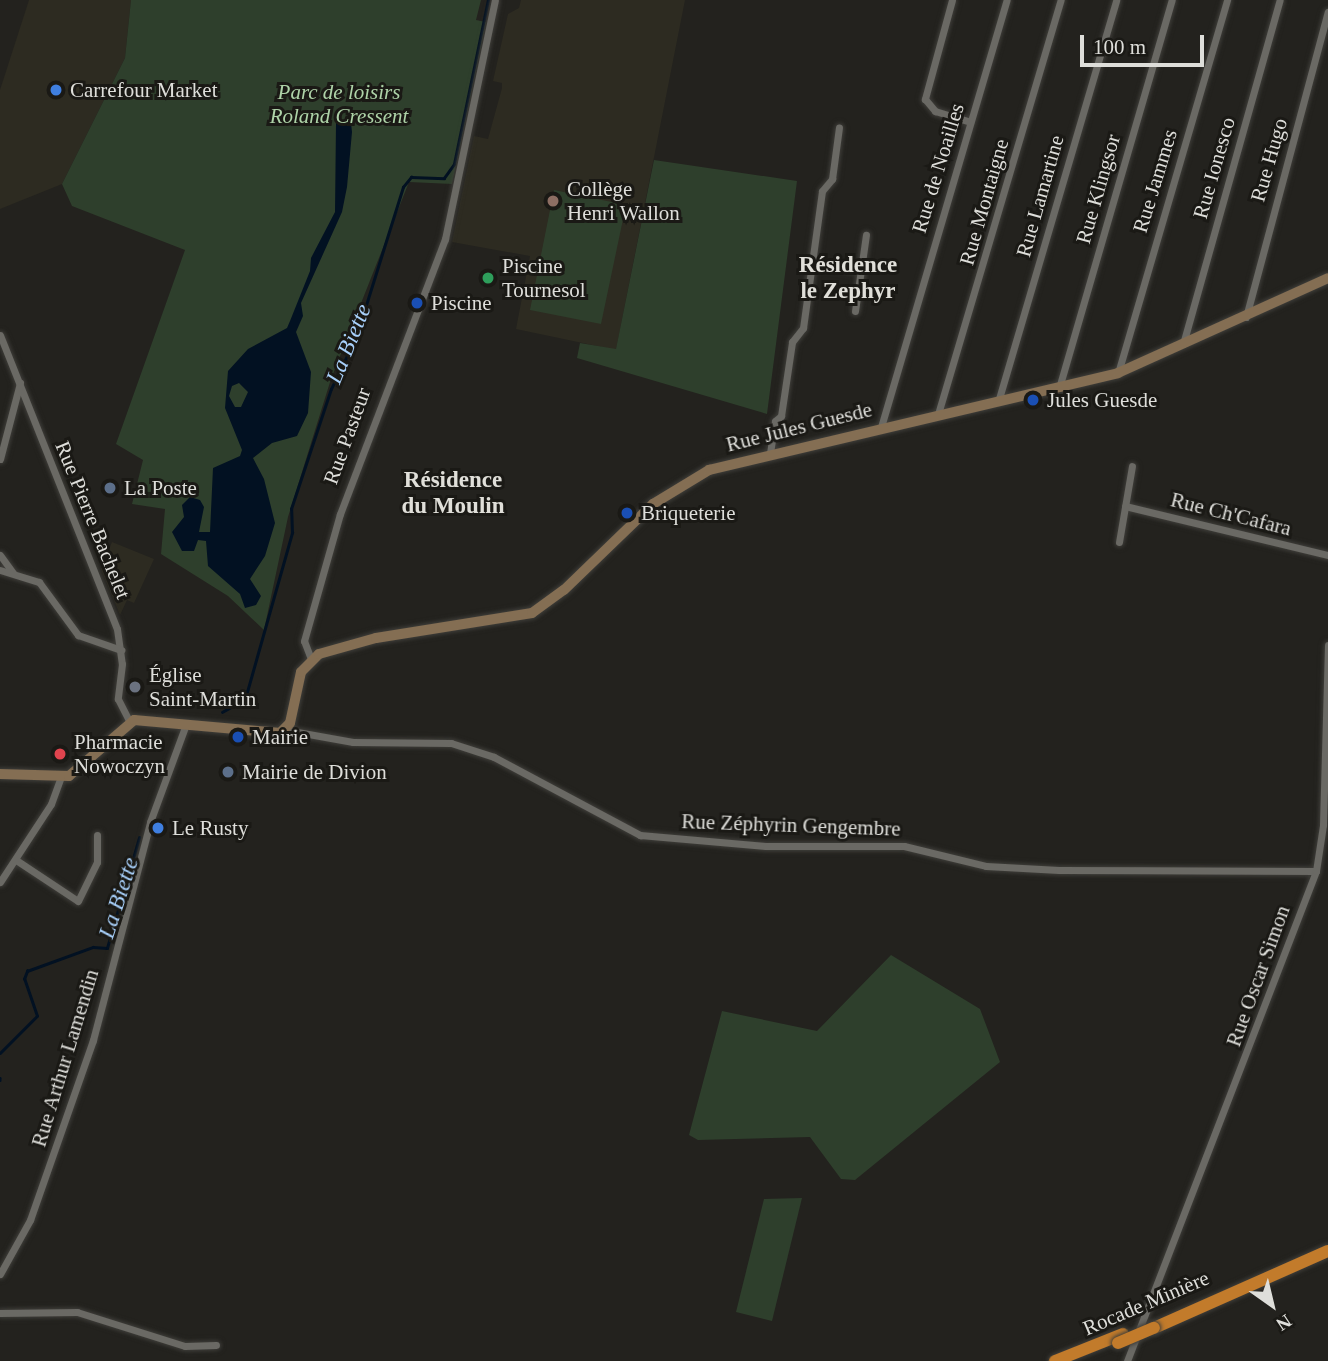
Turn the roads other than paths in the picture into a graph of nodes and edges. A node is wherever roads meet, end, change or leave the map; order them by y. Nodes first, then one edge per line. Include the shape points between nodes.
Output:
1 (495, 0) edge
2 (952, 0) edge
3 (1007, 0) edge
4 (1061, 0) edge
5 (1116, 0) edge
6 (1172, 0) edge
7 (1227, 0) edge
8 (1280, 0) edge
9 (1328, 12) edge
10 (970, 122) junction
11 (839, 127) dead end
12 (866, 235) dead end
13 (812, 263) junction
14 (860, 270) junction
15 (1328, 277) edge
16 (855, 311) dead end
17 (1246, 317) junction
18 (0, 335) edge
19 (1183, 345) junction
20 (1118, 373) junction
21 (20, 382) junction
22 (1059, 388) junction
23 (998, 402) junction
24 (938, 414) junction
25 (881, 427) junction
26 (770, 453) junction
27 (0, 459) edge
28 (1132, 466) dead end
29 (1125, 506) junction
30 (1119, 542) dead end
31 (0, 555) edge
32 (1328, 555) edge
33 (0, 570) edge
34 (13, 573) junction
35 (1328, 645) edge
36 (121, 650) junction
37 (311, 659) junction
38 (129, 722) junction
39 (185, 727) junction
40 (286, 730) junction
41 (0, 774) edge
42 (61, 777) junction
43 (97, 835) dead end
44 (16, 860) junction
45 (1317, 871) junction
46 (0, 883) edge
47 (1328, 1244) edge
48 (1328, 1251) edge
49 (0, 1273) edge
50 (0, 1313) edge
51 (1155, 1325) junction
52 (1120, 1339) junction
53 (216, 1345) dead end
54 (1128, 1359) edge
55 (1055, 1361) edge
56 (1073, 1361) edge

1 - 37 street, Rue Pasteur via 445,239 340,514 304,641
2 - 10 street via 925,99 935,111
3 - 10 street, Rue de Noailles
4 - 24 street, Rue Montaigne
5 - 23 street, Rue Lamartine
6 - 22 street, Rue Klingsor
7 - 20 street, Rue Jammes
8 - 19 street, Rue Ionesco
9 - 17 street, Rue Hugo
10 - 25 street, Rue de Noailles
11 - 13 street via 832,179 822,191
12 - 14 street
13 - 14 street
13 - 26 street via 803,328 792,342 782,416 775,421
14 - 16 street
15 - 17 main road, Rue Jules Guesde
17 - 19 main road, Rue Jules Guesde
18 - 21 street, Rue Pierre Bachelet
19 - 20 main road, Rue Jules Guesde
20 - 22 main road, Rue Jules Guesde
21 - 27 street
21 - 36 street, Rue Pierre Bachelet via 106,598
22 - 23 main road, Rue Jules Guesde
23 - 24 main road, Rue Jules Guesde
24 - 25 main road, Rue Jules Guesde
25 - 26 main road, Rue Jules Guesde
26 - 37 main road, Rue Jules Guesde via 709,470 670,491 564,590 532,613 376,638 335,647
28 - 29 street
29 - 30 street
29 - 32 street, Rue Ch'Cafara
31 - 34 street
33 - 34 street
34 - 36 street via 39,582 78,635
35 - 45 street, Rue Oscar Simon via 1323,825
36 - 38 street, Rue Pierre Bachelet via 118,699
37 - 40 main road via 301,672
38 - 39 main road
38 - 42 main road via 76,773
39 - 40 main road
39 - 49 street, Rue Arthur Lamendin via 146,833 93,1040 30,1220
40 - 45 street, Rue Zéphyrin Gengembre via 353,742 450,743 494,757 640,835 766,846 904,846 986,866 1059,870
41 - 42 main road
42 - 44 street via 59,790
43 - 44 street via 97,862 78,901
44 - 46 street
45 - 54 street, Rue Oscar Simon
47 - 51 highway, Rocade Minière
48 - 51 highway, Rocade Minière
50 - 53 street via 77,1312 185,1346
51 - 52 highway, Rocade Minière
52 - 55 highway, Rocade Minière
52 - 56 highway, Rocade Minière

